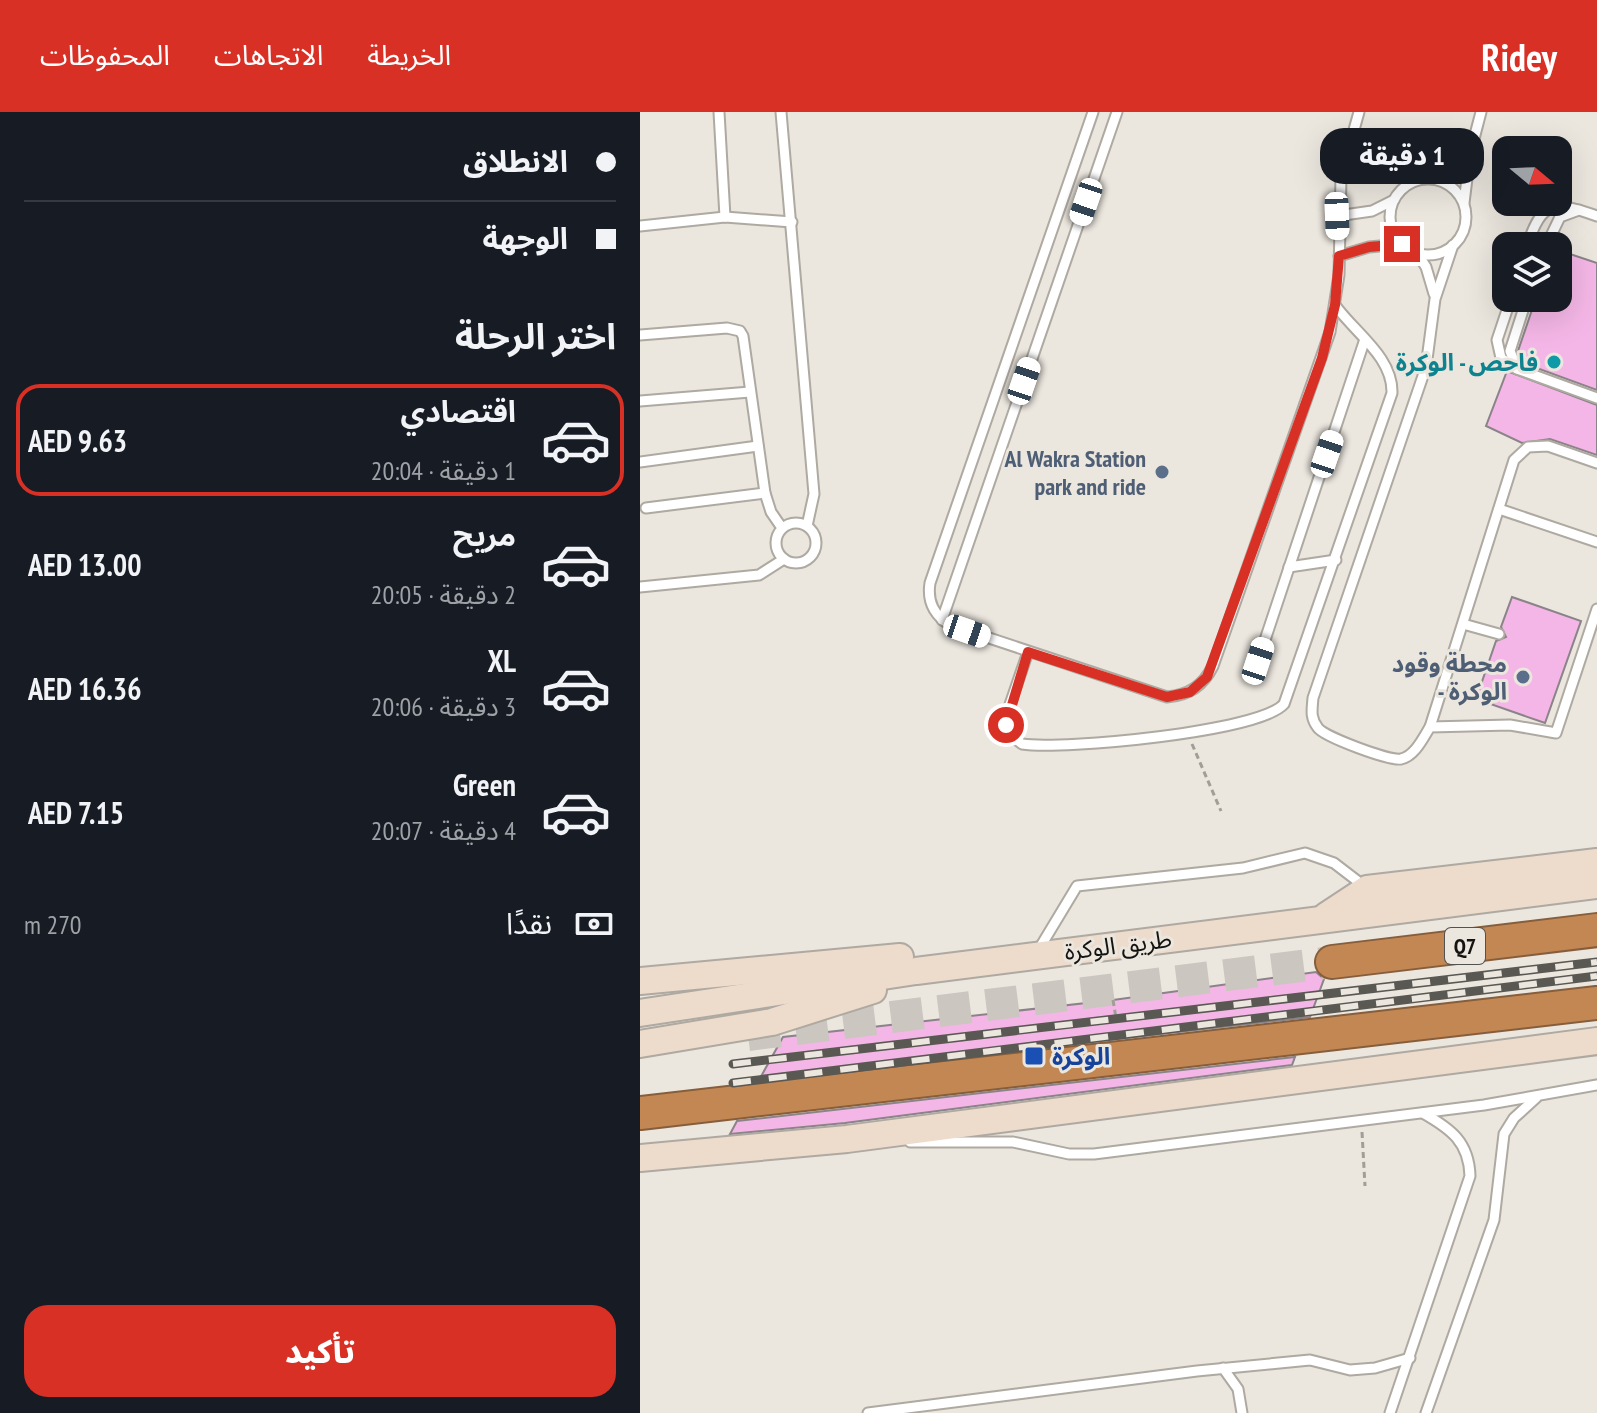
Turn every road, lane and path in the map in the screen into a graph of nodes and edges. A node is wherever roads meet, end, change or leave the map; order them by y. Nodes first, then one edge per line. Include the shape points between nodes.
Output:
1 (719, 112) edge
2 (781, 112) edge
3 (1093, 112) edge
4 (1117, 112) edge
5 (1359, 112) edge
6 (1481, 112) edge
7 (1473, 137) junction
8 (1433, 179) junction
9 (1394, 200) junction
10 (1464, 205) junction
11 (1579, 210) junction
12 (1337, 216) junction
13 (1597, 216) edge
14 (725, 217) junction
15 (792, 222) junction
16 (640, 226) edge
17 (1532, 232) edge
18 (1553, 232) edge
19 (1402, 244) junction
20 (1453, 245) junction
21 (1417, 253) junction
22 (1339, 256) junction
23 (1435, 299) junction
24 (1335, 305) junction
25 (1507, 312) edge
26 (1523, 312) edge
27 (640, 335) edge
28 (1364, 342) junction
29 (1517, 369) junction
30 (750, 392) junction
31 (1597, 398) edge
32 (640, 401) edge
33 (758, 446) junction
34 (640, 462) edge
35 (1597, 463) edge
36 (765, 493) junction
37 (646, 508) dead end
38 (1499, 509) junction
39 (807, 526) junction
40 (782, 528) junction
41 (1597, 542) edge
42 (784, 559) junction
43 (1336, 560) junction
44 (1289, 567) junction
45 (640, 587) edge
46 (1597, 609) edge
47 (942, 620) junction
48 (1463, 624) junction
49 (1499, 634) dead end
50 (1028, 652) junction
51 (1569, 655) dead end
52 (1581, 659) junction
53 (1258, 661) dead end
54 (1430, 727) junction
55 (1187, 733) junction
56 (1221, 811) dead end
57 (1597, 843) edge
58 (1597, 862) edge
59 (1522, 871) junction
60 (1597, 885) edge
61 (1367, 889) junction
62 (1322, 919) junction
63 (1597, 930) edge
64 (1035, 956) junction
65 (1332, 962) tunnel mouth
66 (963, 965) junction
67 (916, 971) junction
68 (640, 981) edge
69 (1113, 1000) dead end
70 (1597, 1003) edge
71 (1222, 1006) dead end
72 (640, 1013) edge
73 (1116, 1018) junction
74 (1597, 1041) edge
75 (640, 1044) edge
76 (869, 1047) dead end
77 (1597, 1085) edge
78 (1537, 1097) junction
79 (640, 1113) edge
80 (1423, 1113) junction
81 (1361, 1121) junction
82 (847, 1139) junction
83 (640, 1158) edge
84 (1365, 1186) dead end
85 (1410, 1358) junction
86 (1223, 1368) junction
87 (868, 1413) edge
88 (1242, 1413) edge
89 (1390, 1413) edge
90 (1426, 1413) edge

1 - 14 lane
2 - 15 lane
3 - 47 lane via 930,583 930,600
4 - 47 lane
5 - 12 lane via 1345,151
6 - 7 lane
7 - 8 lane
7 - 10 lane
8 - 9 lane via 1412,182
8 - 10 lane via 1452,187
9 - 12 lane via 1372,211
9 - 19 lane via 1391,227
10 - 20 lane via 1464,226
11 - 13 lane
11 - 17 lane via 1561,205 1545,211
11 - 18 lane via 1560,217
12 - 22 lane
14 - 15 lane
14 - 16 lane
15 - 39 lane via 814,494
19 - 21 lane
19 - 22 lane
20 - 21 lane via 1436,254
20 - 23 lane
21 - 23 lane
22 - 24 lane
23 - 54 lane via 1426,367 1313,698 1311,718 1320,732 1401,759 1412,754
24 - 28 lane
24 - 50 lane via 1322,358 1213,666 1200,686 1178,696 1155,695
25 - 29 lane via 1498,349
26 - 29 lane via 1510,351
27 - 30 lane via 740,331
28 - 43 lane via 1388,368 1392,393
28 - 44 lane
29 - 31 lane
30 - 32 lane
30 - 33 lane
33 - 34 lane
33 - 36 lane
35 - 38 lane via 1548,446 1528,447 1514,460
36 - 37 lane
36 - 40 lane
38 - 41 lane
38 - 48 lane
39 - 40 lane via 795,522
39 - 42 lane via 816,538 815,552 804,562
40 - 42 lane via 776,540
42 - 45 lane via 759,575
43 - 44 lane
43 - 55 lane via 1284,704 1269,716
44 - 53 lane
46 - 52 lane
47 - 50 lane
48 - 49 lane
48 - 54 lane
50 - 55 lane via 1006,716 1008,733 1022,744
51 - 52 lane
52 - 54 lane via 1556,733 1510,725
55 - 56 path
57 - 59 street
58 - 59 street
59 - 61 street
60 - 62 street, طريق الوكرة
61 - 62 street
61 - 64 lane via 1334,863 1305,853 1243,868 1077,886
62 - 64 street, طريق الوكرة
63 - 65 highway, Q7
64 - 66 street, طريق الوكرة
66 - 67 street, طريق الوكرة
66 - 68 street via 918,955
67 - 72 street, طريق الوكرة
67 - 75 street via 772,1022
69 - 73 path
70 - 79 highway
71 - 73 path
73 - 76 path
74 - 82 street
77 - 78 lane
78 - 80 lane
78 - 90 lane via 1504,1134 1494,1220
80 - 81 lane
80 - 85 lane via 1462,1141 1470,1176
81 - 82 lane via 1094,1154 1013,1142
81 - 84 path
82 - 83 street
85 - 86 lane via 1350,1370 1310,1360
85 - 89 lane
86 - 87 lane
86 - 88 lane via 1238,1389

